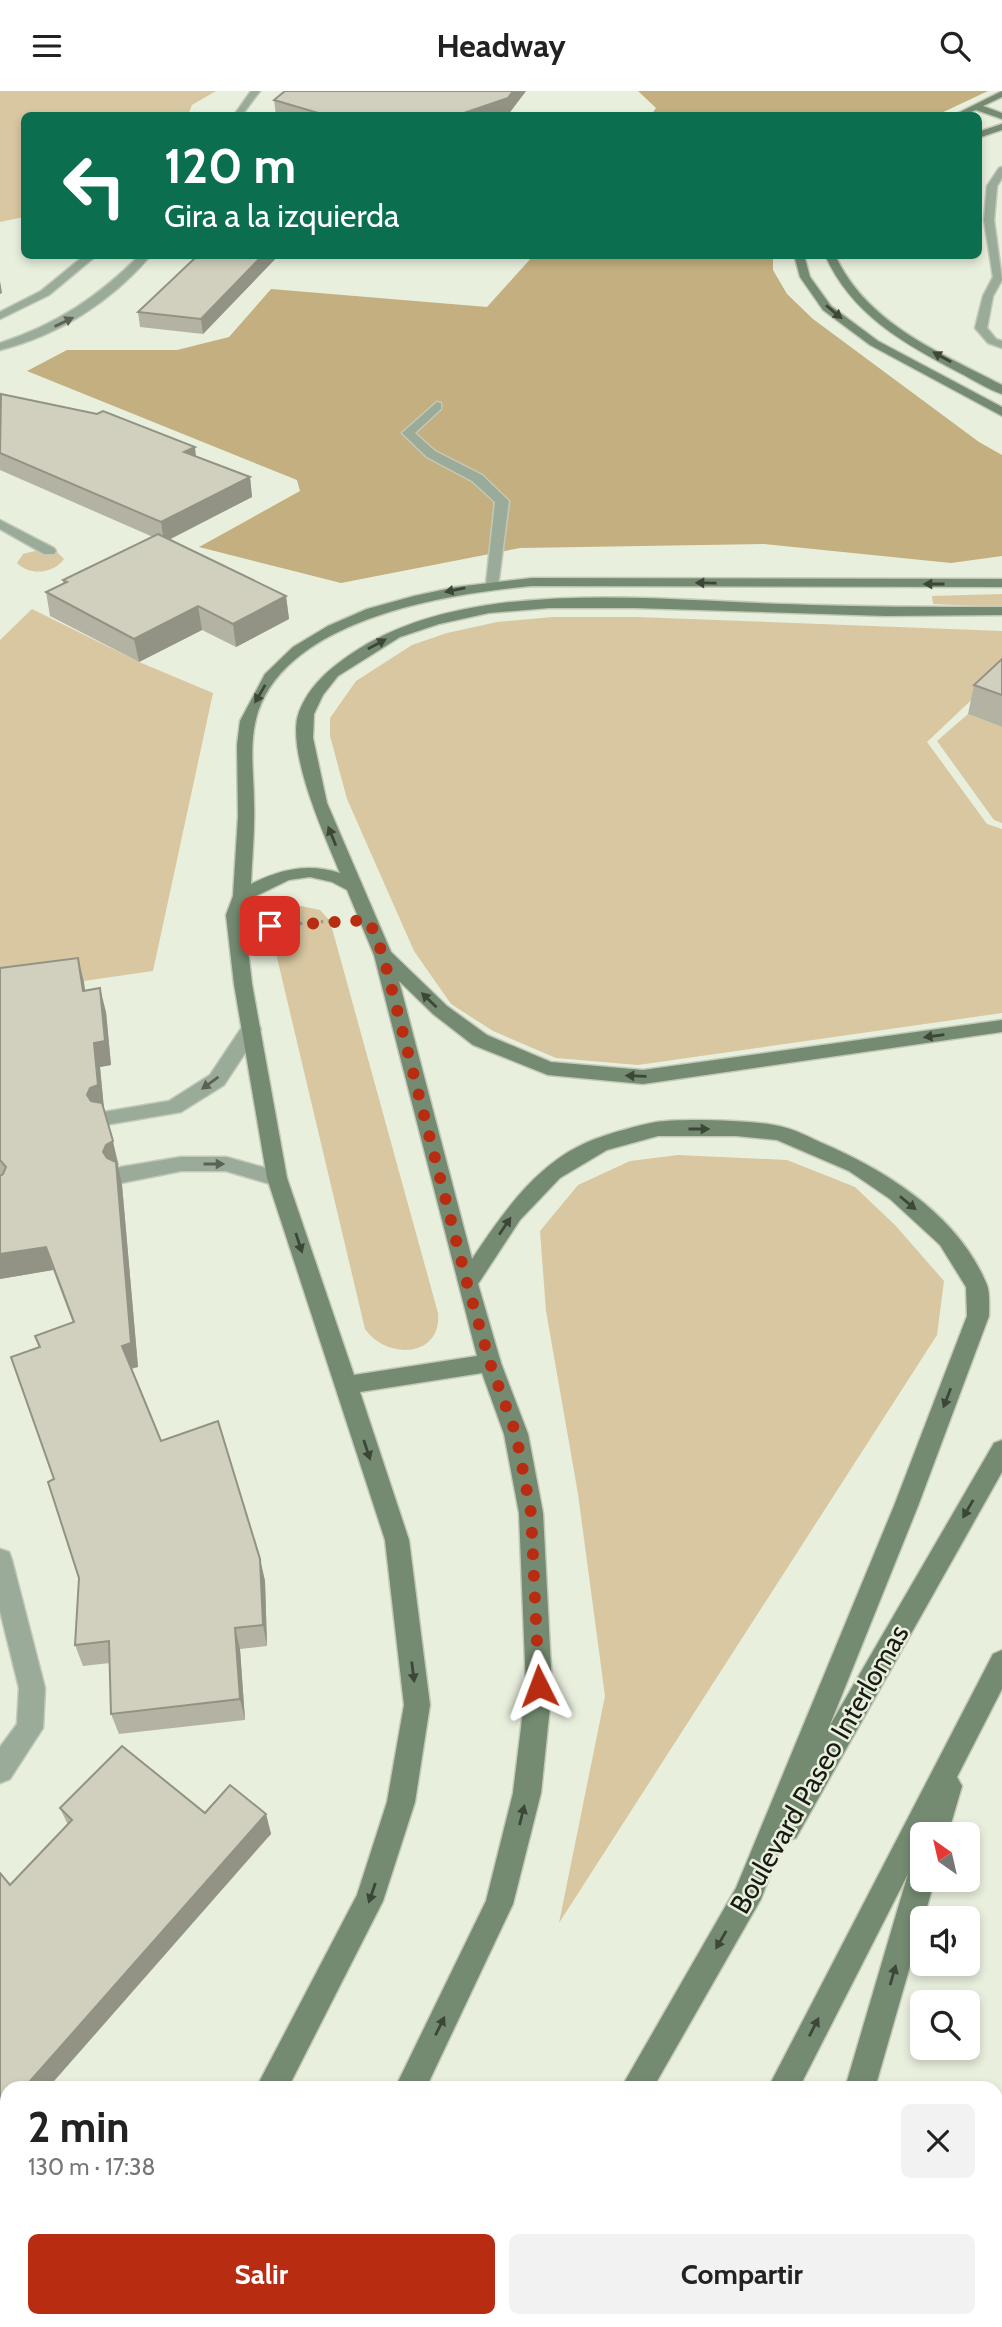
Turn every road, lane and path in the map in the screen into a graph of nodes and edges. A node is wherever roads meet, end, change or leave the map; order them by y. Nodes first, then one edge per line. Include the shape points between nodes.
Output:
1 (256, 91) edge
2 (1002, 94) edge
3 (976, 106) junction
4 (240, 112) edge
5 (963, 112) edge
6 (1002, 116) edge
7 (1002, 127) edge
8 (982, 134) edge
9 (1002, 170) edge
10 (87, 259) edge
11 (142, 259) edge
12 (800, 259) edge
13 (832, 259) edge
14 (0, 316) edge
15 (1002, 345) edge
16 (0, 347) edge
17 (1002, 390) edge
18 (437, 406) dead end
19 (1002, 412) edge
20 (0, 524) edge
21 (49, 551) dead end
22 (1002, 583) edge
23 (494, 584) junction
24 (1002, 611) edge
25 (353, 886) junction
26 (242, 896) junction
27 (369, 920) junction
28 (237, 928) junction
29 (383, 955) junction
30 (1002, 1026) edge
31 (251, 1029) junction
32 (105, 1118) edge
33 (121, 1175) dead end
34 (277, 1178) junction
35 (467, 1283) junction
36 (490, 1363) junction
37 (346, 1385) junction
38 (1002, 1450) edge
39 (0, 1560) edge
40 (1002, 1662) edge
41 (962, 1738) junction
42 (0, 1770) edge
43 (938, 1822) edge
44 (917, 1892) edge
45 (745, 1900) junction
46 (275, 2081) edge
47 (413, 2081) edge
48 (640, 2081) edge
49 (787, 2081) edge
50 (862, 2081) edge

1 - 4 street
2 - 3 main road
3 - 5 main road
3 - 6 main road
7 - 8 main road
9 - 15 street via 992,186 989,220 998,277 981,328
10 - 14 street via 45,293
16 -> 11 street via 75,317 111,291
12 -> 19 main road via 805,277 836,315 874,343
17 -> 13 main road via 903,336 862,304
18 - 23 street via 408,433 431,454 477,478 502,501
20 - 21 street
22 -> 23 main road
23 -> 26 main road via 405,600 360,616 286,659 266,683 251,711 246,737
25 -> 24 main road via 319,803 305,738 306,714 333,673 395,634 489,609 549,604
25 - 26 main road via 334,875 299,872
25 - 27 main road
26 - 28 main road via 235,915
27 - 28 path
27 - 29 main road
28 - 31 main road
30 -> 29 main road via 643,1077 548,1068 480,1040 440,1010
29 - 35 main road
31 -> 32 street via 218,1080 174,1107
31 - 34 main road
33 -> 34 street via 181,1164 226,1164
34 -> 37 main road
35 - 36 main road
35 -> 45 main road via 513,1214 553,1173 600,1145 658,1129 736,1129 780,1133 856,1166 898,1194 948,1240 977,1287 978,1316 906,1506
36 - 37 main road
47 -> 36 main road via 499,1904 527,1793 539,1686 531,1513 516,1434
37 -> 46 main road via 397,1540 416,1705 401,1802 369,1901
38 -> 45 main road, Boulevard Paseo Interlomas
39 - 42 street via 32,1688 30,1728
40 - 41 main road
41 - 43 main road
49 -> 41 main road
50 -> 44 main road
45 -> 48 main road, Boulevard Paseo Interlomas

